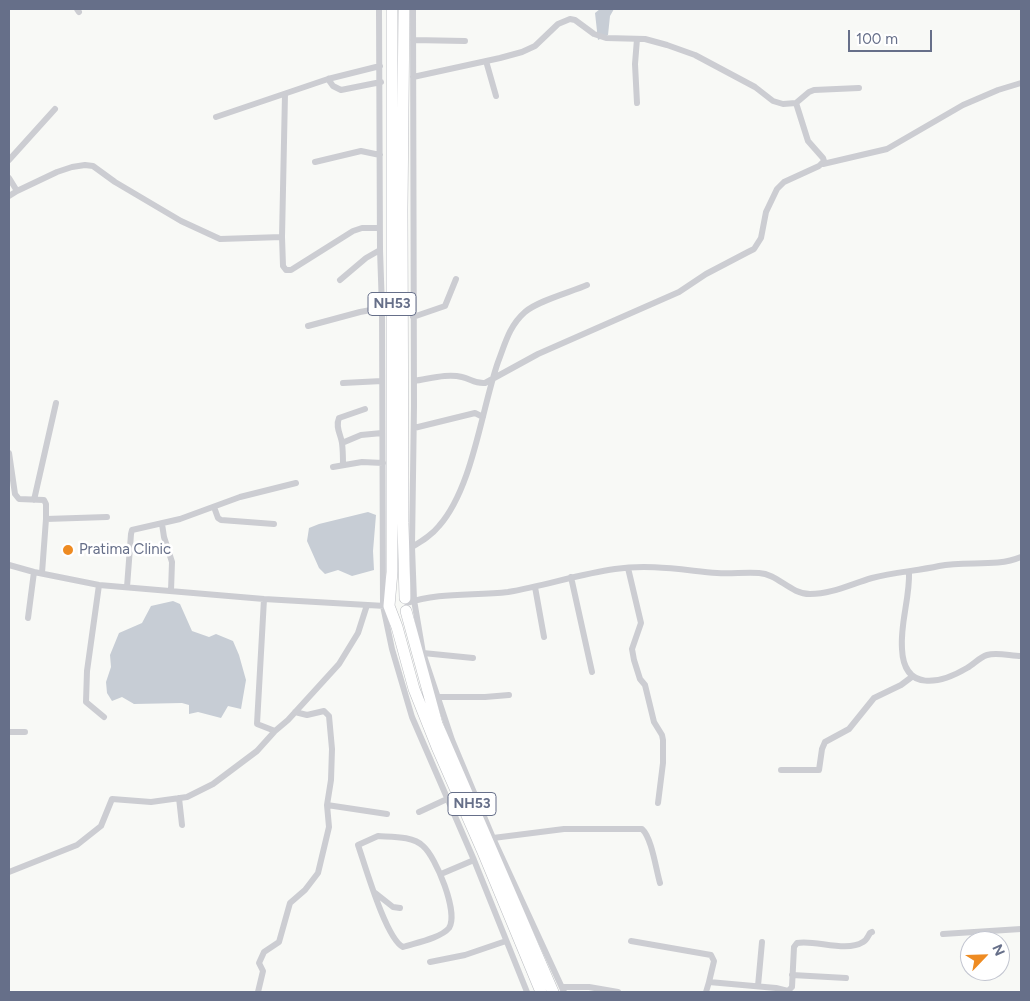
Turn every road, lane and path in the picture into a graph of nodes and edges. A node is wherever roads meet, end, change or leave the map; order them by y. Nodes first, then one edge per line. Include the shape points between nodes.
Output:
1 (380, 9) edge
2 (392, 9) edge
3 (404, 9) edge
4 (413, 9) edge
5 (637, 39) junction
6 (413, 40) junction
7 (464, 41) dead end
8 (486, 61) junction
9 (380, 66) junction
10 (413, 77) junction
11 (328, 79) junction
12 (381, 82) junction
13 (1021, 83) edge
14 (859, 88) dead end
15 (285, 94) junction
16 (496, 96) dead end
17 (637, 103) dead end
18 (796, 104) junction
19 (55, 109) dead end
20 (216, 117) dead end
21 (380, 155) junction
22 (9, 160) edge
23 (315, 162) dead end
24 (822, 164) junction
25 (9, 178) edge
26 (17, 191) junction
27 (9, 196) edge
28 (380, 228) junction
29 (282, 237) junction
30 (380, 250) junction
31 (456, 279) dead end
32 (340, 280) dead end
33 (588, 285) dead end
34 (382, 308) junction
35 (413, 317) junction
36 (308, 326) dead end
37 (492, 380) junction
38 (414, 381) junction
39 (382, 382) junction
40 (343, 383) dead end
41 (56, 402) dead end
42 (365, 409) dead end
43 (483, 417) junction
44 (414, 428) junction
45 (382, 433) junction
46 (342, 443) junction
47 (9, 453) edge
48 (383, 463) junction
49 (343, 465) junction
50 (333, 467) dead end
51 (296, 483) dead end
52 (34, 500) junction
53 (214, 507) junction
54 (107, 518) dead end
55 (46, 519) junction
56 (162, 524) junction
57 (274, 524) dead end
58 (412, 547) junction
59 (1021, 557) edge
60 (9, 564) edge
61 (628, 568) junction
62 (38, 572) junction
63 (909, 572) junction
64 (571, 577) junction
65 (99, 585) junction
66 (127, 587) junction
67 (535, 587) junction
68 (171, 591) junction
69 (264, 599) junction
70 (408, 603) junction
71 (367, 605) junction
72 (389, 606) junction
73 (28, 618) dead end
74 (544, 637) dead end
75 (423, 654) junction
76 (1021, 656) edge
77 (473, 658) dead end
78 (592, 672) dead end
79 (913, 676) junction
80 (510, 694) dead end
81 (437, 697) junction
82 (295, 712) junction
83 (104, 718) dead end
84 (275, 731) junction
85 (9, 732) edge
86 (24, 732) dead end
87 (781, 770) dead end
88 (180, 798) junction
89 (447, 799) junction
90 (658, 803) dead end
91 (327, 805) junction
92 (419, 812) dead end
93 (387, 814) dead end
94 (182, 825) dead end
95 (493, 838) junction
96 (474, 860) junction
97 (9, 872) edge
98 (441, 874) junction
99 (660, 884) dead end
100 (374, 892) junction
101 (400, 908) dead end
102 (1021, 930) edge
103 (872, 932) dead end
104 (944, 934) dead end
105 (506, 941) junction
106 (632, 941) dead end
107 (762, 942) dead end
108 (430, 962) dead end
109 (792, 974) junction
110 (846, 978) dead end
111 (709, 982) junction
112 (758, 986) junction
113 (560, 990) edge
114 (258, 992) edge
115 (527, 992) edge
116 (541, 992) edge
117 (618, 992) edge
118 (706, 992) edge

1 - 9 street
2 - 72 highway, NH53 via 392,572
3 - 70 highway, NH53 via 402,209
4 - 6 street
5 - 8 street via 601,37 570,19 558,24 535,46
5 - 17 street
5 - 18 street via 667,44 696,55 759,89 773,101
6 - 7 street
6 - 10 street
8 - 10 street
8 - 16 street
9 - 11 street
9 - 12 street
10 - 35 street
11 - 12 street via 341,90
11 - 15 street
12 - 21 street
13 - 24 street via 962,105 887,149
14 - 18 street via 814,90
15 - 20 street
15 - 29 street
18 - 24 street via 805,135 823,158
19 - 22 street
21 - 23 street via 361,151
21 - 28 street
24 - 37 street via 784,182 777,189 766,212 761,238 748,252 679,292 538,354
25 - 26 street
26 - 27 street
26 - 29 street via 56,172 92,166 181,221 220,239
28 - 29 street via 353,230 291,270 283,266
28 - 30 street
30 - 32 street
30 - 34 street
31 - 35 street via 445,306
33 - 37 street via 526,312 508,333
34 - 36 street
34 - 39 street
35 - 38 street
37 - 38 street via 481,384 461,376
37 - 43 street
38 - 44 street
39 - 40 street
39 - 45 street
41 - 52 street
42 - 46 street via 339,418 337,424
43 - 44 street via 475,414
43 - 58 street via 469,466 450,512 428,538
44 - 58 street
45 - 46 street via 361,435
45 - 48 street
46 - 49 street
47 - 52 street via 15,494 19,499
48 - 49 street
48 - 72 street
49 - 50 street
51 - 53 street
52 - 55 street via 42,499 46,504
53 - 56 street
53 - 57 street via 221,520
54 - 55 street
55 - 62 street
56 - 66 street via 132,530
56 - 68 street via 172,562
58 - 70 street
59 - 63 street
60 - 62 street
61 - 63 street via 760,573 794,592 807,594 832,592 870,579
61 - 64 street
61 - 90 street via 641,623 632,649 634,660 663,740
62 - 65 street
62 - 73 street
63 - 79 street via 902,647 903,660
64 - 67 street
64 - 78 street
65 - 66 street
65 - 83 street via 86,702
66 - 68 street
67 - 70 street
67 - 74 street
68 - 69 street
69 - 71 street
69 - 84 street via 257,724
70 - 72 highway via 398,596
70 - 72 highway via 401,614
70 - 75 street
70 - 113 highway, NH53 via 437,724
71 - 72 street
71 - 82 street via 358,633 339,664
72 - 89 street via 392,649 412,717
72 - 116 highway, NH53 via 420,705
75 - 77 street
75 - 81 street
76 - 79 street via 985,655 960,672 934,680 923,682
79 - 87 street via 874,698 849,728 825,742 819,770
80 - 81 street
81 - 95 street
82 - 84 street
82 - 91 street via 307,716 324,712 329,716 332,749
84 - 88 street via 257,751 213,784
85 - 86 street
88 - 94 street
88 - 97 street via 151,802 112,799 101,826 77,845
89 - 92 street
89 - 96 street
91 - 93 street
91 - 114 street via 329,827 318,873 290,903 279,942 264,952 259,963 263,971
95 - 99 street via 564,829 642,829 649,842
95 - 113 street
96 - 98 street
96 - 105 street
98 - 100 street via 423,846 415,840 378,836 358,845
98 - 100 street via 452,922 445,932 403,947 396,942
100 - 101 street via 393,907
102 - 104 street
103 - 109 street via 858,944 797,943
105 - 108 street via 465,955
105 - 115 street
106 - 111 street via 710,955 714,961
107 - 112 street
109 - 110 street
109 - 112 street via 792,987 788,991
111 - 112 street
111 - 118 street
113 - 117 street via 585,986

